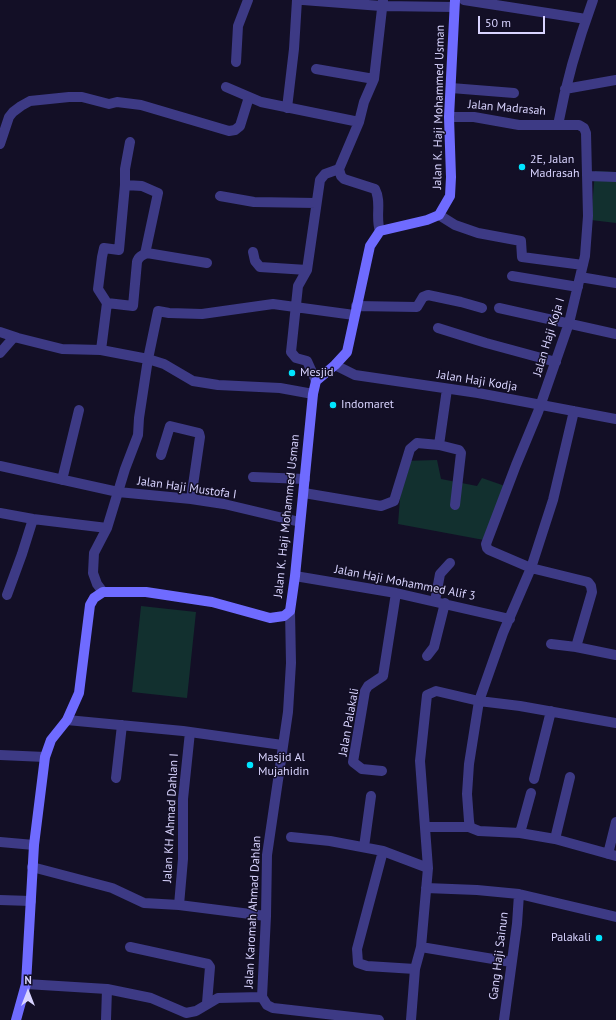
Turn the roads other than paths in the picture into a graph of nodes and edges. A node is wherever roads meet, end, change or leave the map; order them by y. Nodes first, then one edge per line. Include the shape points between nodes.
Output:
1 (248, 0) edge
2 (297, 0) edge
3 (303, 0) edge
4 (464, 0) edge
5 (593, 0) edge
6 (382, 3) edge
7 (454, 3) edge
8 (586, 19) junction
9 (236, 62) dead end
10 (316, 69) dead end
11 (374, 79) junction
12 (616, 80) edge
13 (226, 88) dead end
14 (450, 88) junction
15 (565, 88) junction
16 (514, 93) dead end
17 (249, 97) junction
18 (287, 108) junction
19 (449, 117) junction
20 (359, 122) junction
21 (558, 125) junction
22 (130, 142) dead end
23 (0, 144) edge
24 (339, 169) junction
25 (588, 176) junction
26 (616, 177) edge
27 (125, 185) junction
28 (220, 196) dead end
29 (316, 203) junction
30 (439, 214) junction
31 (380, 231) junction
32 (253, 252) dead end
33 (145, 254) junction
34 (207, 262) dead end
35 (583, 265) junction
36 (307, 270) junction
37 (512, 276) dead end
38 (579, 282) junction
39 (616, 283) edge
40 (107, 303) junction
41 (296, 307) junction
42 (482, 308) dead end
43 (499, 308) dead end
44 (355, 310) junction
45 (569, 323) junction
46 (438, 328) dead end
47 (0, 332) edge
48 (616, 334) edge
49 (14, 337) junction
50 (101, 350) junction
51 (0, 353) edge
52 (148, 359) junction
53 (556, 362) junction
54 (335, 365) junction
55 (316, 380) junction
56 (447, 389) junction
57 (312, 394) junction
58 (541, 404) junction
59 (79, 410) dead end
60 (574, 411) junction
61 (616, 419) edge
62 (439, 445) junction
63 (161, 455) dead end
64 (0, 466) edge
65 (252, 477) dead end
66 (305, 479) junction
67 (62, 480) junction
68 (118, 492) junction
69 (304, 493) junction
70 (191, 499) junction
71 (455, 505) dead end
72 (0, 513) edge
73 (33, 519) junction
74 (300, 522) junction
75 (107, 528) junction
76 (450, 563) dead end
77 (531, 568) junction
78 (295, 576) junction
79 (103, 592) junction
80 (396, 593) junction
81 (7, 595) dead end
82 (440, 602) junction
83 (290, 611) junction
84 (510, 618) junction
85 (550, 644) dead end
86 (576, 647) junction
87 (616, 655) edge
88 (427, 656) dead end
89 (479, 701) junction
90 (551, 711) junction
91 (67, 720) junction
92 (616, 723) edge
93 (122, 725) junction
94 (190, 732) junction
95 (282, 745) junction
96 (0, 755) edge
97 (45, 757) junction
98 (382, 771) dead end
99 (570, 777) dead end
100 (116, 778) dead end
101 (534, 779) dead end
102 (531, 793) dead end
103 (371, 796) dead end
104 (616, 822) edge
105 (425, 827) junction
106 (470, 828) junction
107 (520, 833) junction
108 (291, 837) dead end
109 (555, 839) junction
110 (0, 842) edge
111 (34, 845) junction
112 (364, 847) junction
113 (383, 851) junction
114 (612, 855) edge
115 (32, 867) junction
116 (428, 868) junction
117 (426, 888) junction
118 (519, 894) junction
119 (0, 900) edge
120 (30, 901) junction
121 (179, 905) junction
122 (266, 916) junction
123 (616, 917) edge
124 (130, 947) dead end
125 (421, 947) junction
126 (511, 962) junction
127 (415, 969) junction
128 (26, 984) junction
129 (107, 989) junction
130 (262, 997) junction
131 (208, 1003) junction
132 (366, 1019) edge
133 (16, 1020) edge
134 (106, 1020) edge
135 (379, 1020) edge
136 (411, 1020) edge
137 (504, 1020) edge

1 - 9 street via 238,26
2 - 18 street
3 - 6 street
4 - 8 street
5 - 8 street
6 - 7 street
6 - 11 street
7 - 14 street, Jalan K. Haji Mohammed Usman
8 - 15 street
10 - 11 street
11 - 20 street
12 - 15 street
13 - 17 street
14 - 16 street
14 - 19 street, Jalan K. Haji Mohammed Usman
15 - 21 street
17 - 18 street
17 - 23 street via 240,126 229,131 124,102 109,104 82,97 30,102 9,117
18 - 20 street
19 - 21 street, Jalan Madrasah via 474,117 519,125
19 - 30 street, Jalan K. Haji Mohammed Usman via 450,196
20 - 24 street
21 - 25 street, Jalan Madrasah via 584,128
22 - 27 street
24 - 29 street via 325,174 320,180
24 - 31 street via 344,179 375,190 379,200 377,223
25 - 26 street
25 - 35 street, Jalan Haji Koja I via 588,216
27 - 33 street via 142,186 158,193
27 - 40 street via 119,250 104,248 102,257 98,289
28 - 29 street via 254,202
29 - 36 street
30 - 31 street via 427,220
30 - 35 street via 478,233 521,241 522,258
31 - 44 street via 370,246
32 - 36 street via 260,267
33 - 34 street
33 - 40 street via 138,259 133,306
35 - 38 street, Jalan Haji Koja I
36 - 41 street via 298,286
37 - 38 street
38 - 39 street
38 - 45 street, Jalan Haji Koja I
40 - 50 street
41 - 44 street
41 - 52 street via 273,304 202,314 158,311
41 - 55 street via 291,352 296,358 307,361
42 - 44 street via 428,295 423,297 417,307
43 - 45 street
44 - 54 street via 347,352
45 - 48 street
45 - 53 street, Jalan Haji Koja I
46 - 53 street
47 - 49 street
49 - 50 street via 62,349
49 - 51 street
50 - 52 street
52 - 57 street via 164,364 194,381 218,385 280,388
52 - 68 street via 138,418 138,434
53 - 58 street, Jalan Haji Koja I
54 - 55 street
54 - 56 street, Jalan Haji Kodja via 355,375
55 - 57 street, Jalan K. Haji Mohammed Usman
56 - 58 street, Jalan Haji Kodja
56 - 62 street
57 - 66 street, Jalan K. Haji Mohammed Usman
58 - 60 street, Jalan Haji Kodja
58 - 77 street, Jalan Haji Koja I via 486,544 489,550
59 - 67 street
60 - 61 street, Jalan Haji Kodja
60 - 77 street via 553,500
62 - 69 street via 417,443 410,449 394,501 381,506
62 - 71 street via 459,450 461,453
63 - 70 street via 170,426 199,434
64 - 67 street, Jalan Haji Mustofa I
65 - 66 street
66 - 69 street, Jalan K. Haji Mohammed Usman
67 - 68 street, Jalan Haji Mustofa I
68 - 70 street, Jalan Haji Mustofa I
68 - 75 street
69 - 74 street, Jalan K. Haji Mohammed Usman
70 - 74 street, Jalan Haji Mustofa I
72 - 73 street
73 - 75 street
73 - 81 street
74 - 78 street, Jalan K. Haji Mohammed Usman
75 - 79 street via 94,553 93,573
76 - 82 street via 440,574
77 - 84 street
77 - 86 street, Jalan Haji Koja I via 585,581 591,586 592,592
78 - 80 street, Jalan Haji Mohammed Alif 3
78 - 83 street, Jalan K. Haji Mohammed Usman
79 - 83 street, Jalan K. Haji Mohammed Usman via 146,592 212,602 270,618 284,616
79 - 91 street via 94,598 90,605 79,692
80 - 82 street, Jalan Haji Mohammed Alif 3
80 - 98 street, Jalan Palakali via 383,676 365,691 353,762 362,769
82 - 84 street, Jalan Haji Mohammed Alif 3
82 - 88 street via 434,647
83 - 95 street, Jalan Karomah Ahmad Dahlan via 291,663 288,712
84 - 89 street
85 - 86 street
86 - 87 street
89 - 90 street
89 - 105 street via 436,691 427,695 420,761
89 - 106 street via 469,764 467,794
90 - 92 street
90 - 101 street
91 - 93 street
91 - 97 street via 51,740
93 - 94 street
93 - 100 street
94 - 95 street
94 - 121 street, Jalan KH Ahmad Dahlan I via 183,799 183,859
95 - 122 street, Jalan Karomah Ahmad Dahlan via 267,855
96 - 97 street
97 - 111 street
99 - 109 street
102 - 107 street
103 - 112 street
104 - 114 street
105 - 106 street
105 - 116 street
106 - 107 street via 479,831
107 - 109 street
108 - 112 street
109 - 114 street
110 - 111 street
111 - 115 street
112 - 113 street
113 - 116 street
113 - 127 street via 357,949 358,963 366,966
115 - 120 street
115 - 121 street via 112,888 144,903
116 - 117 street
117 - 118 street
117 - 125 street
118 - 123 street
118 - 126 street, Gang Haji Sainun
119 - 120 street
120 - 128 street
121 - 122 street
122 - 130 street, Jalan Karomah Ahmad Dahlan
124 - 131 street via 208,964
125 - 126 street
125 - 127 street
126 - 137 street, Gang Haji Sainun
127 - 136 street
128 - 129 street
128 - 133 street
129 - 131 street via 151,998 186,1013 196,1011
129 - 134 street
130 - 131 street via 218,998
130 - 132 street, Jalan Karomah Ahmad Dahlan via 267,1005 273,1008
132 - 135 street, Jalan Karomah Ahmad Dahlan

